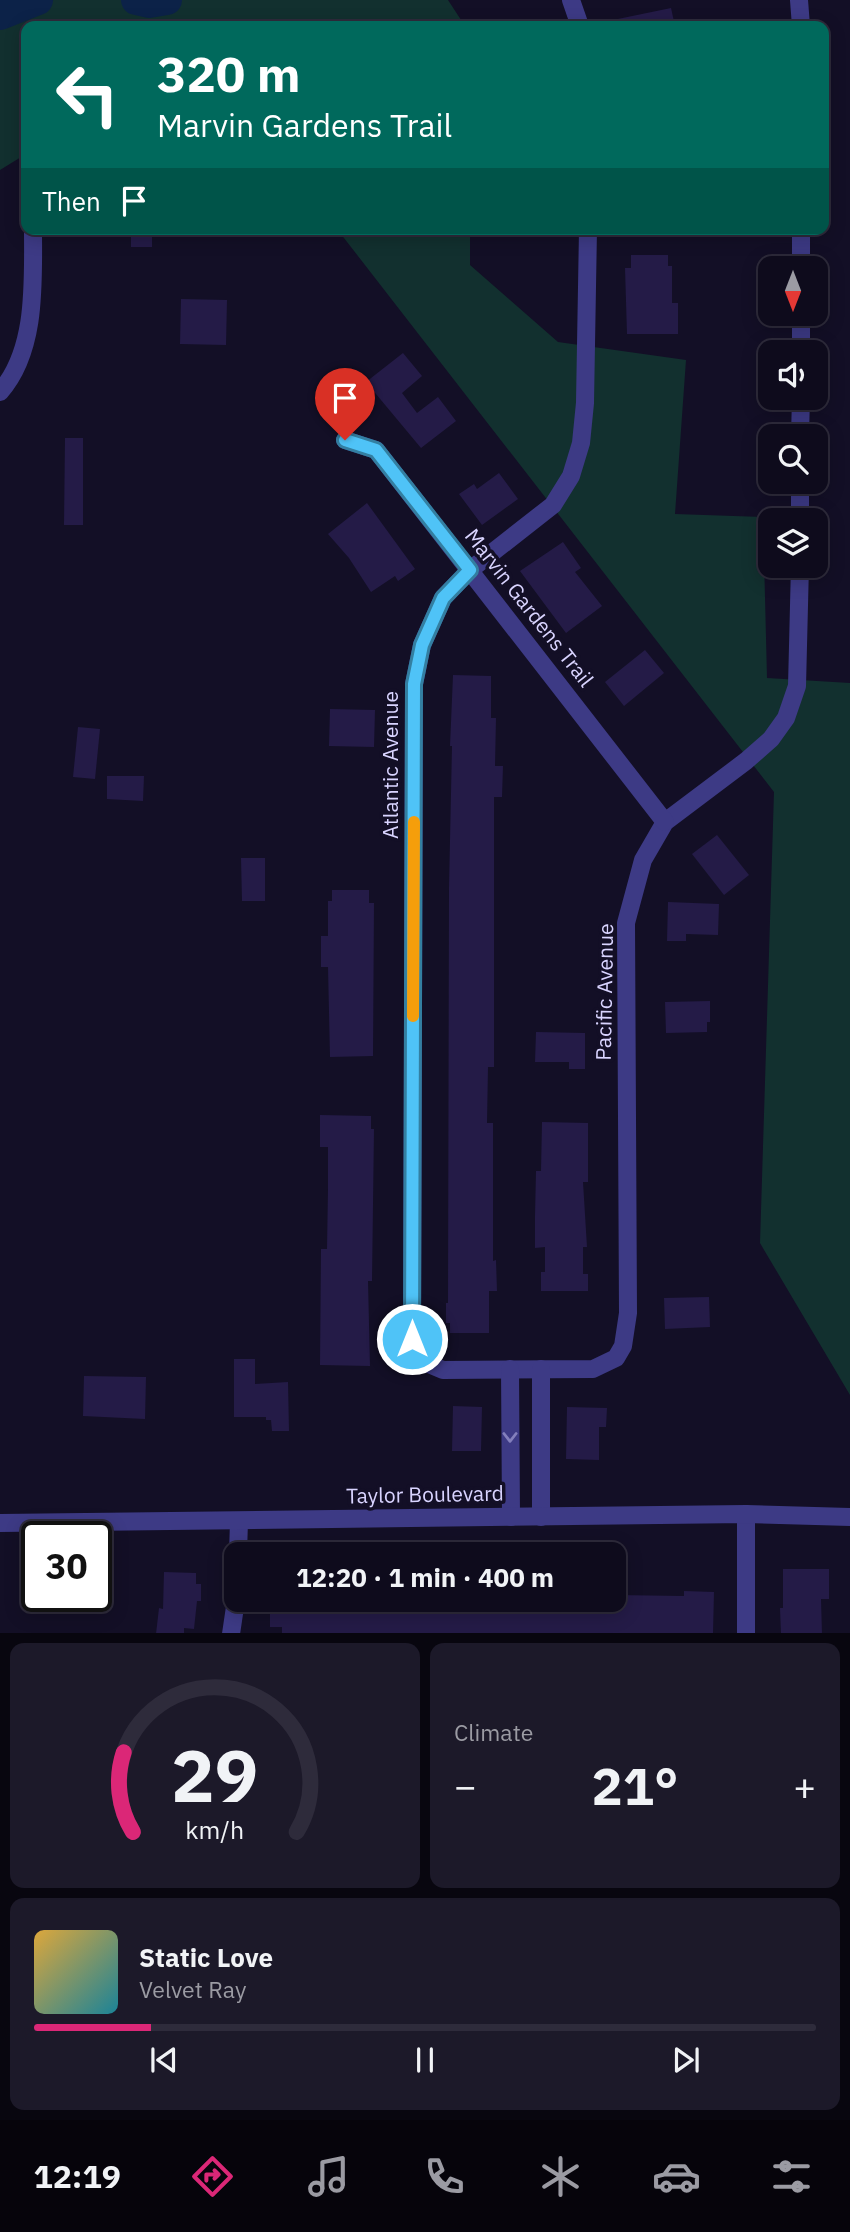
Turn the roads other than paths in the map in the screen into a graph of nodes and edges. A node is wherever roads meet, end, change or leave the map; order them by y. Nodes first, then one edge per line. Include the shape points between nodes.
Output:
1 (571, 0) edge
2 (799, 0) edge
3 (578, 21) edge
4 (801, 21) edge
5 (33, 235) edge
6 (588, 235) edge
7 (801, 235) edge
8 (801, 256) edge
9 (0, 392) edge
10 (345, 440) dead end
11 (470, 570) junction
12 (800, 578) edge
13 (665, 822) junction
14 (510, 1369) junction
15 (541, 1369) junction
16 (746, 1514) junction
17 (511, 1517) junction
18 (541, 1517) junction
19 (850, 1517) edge
20 (239, 1521) junction
21 (0, 1523) edge
22 (238, 1542) edge
23 (234, 1612) edge
24 (231, 1633) edge
25 (746, 1633) edge

1 - 3 street
2 - 4 street
5 - 9 street via 32,296 24,344
6 - 11 street, Atlantic Avenue via 585,403 581,443 571,476 553,505
7 - 8 street
10 - 11 street, Marvin Gardens Trail via 376,450
11 - 13 street, Marvin Gardens Trail
11 - 14 street, Atlantic Avenue via 443,598 422,645 414,684 412,1339 424,1362 443,1370
12 - 13 street, Pacific Avenue via 797,686 786,718 746,761
13 - 15 street, Pacific Avenue via 643,860 626,923 628,1313 623,1346 616,1358 593,1369
14 - 15 street
14 -> 17 street
15 - 18 street
16 - 18 street, Taylor Boulevard
16 - 19 street, Taylor Boulevard
16 - 25 street
17 - 18 street, Taylor Boulevard
17 - 20 street, Taylor Boulevard
20 - 21 street, Taylor Boulevard
20 - 22 street
23 - 24 street

